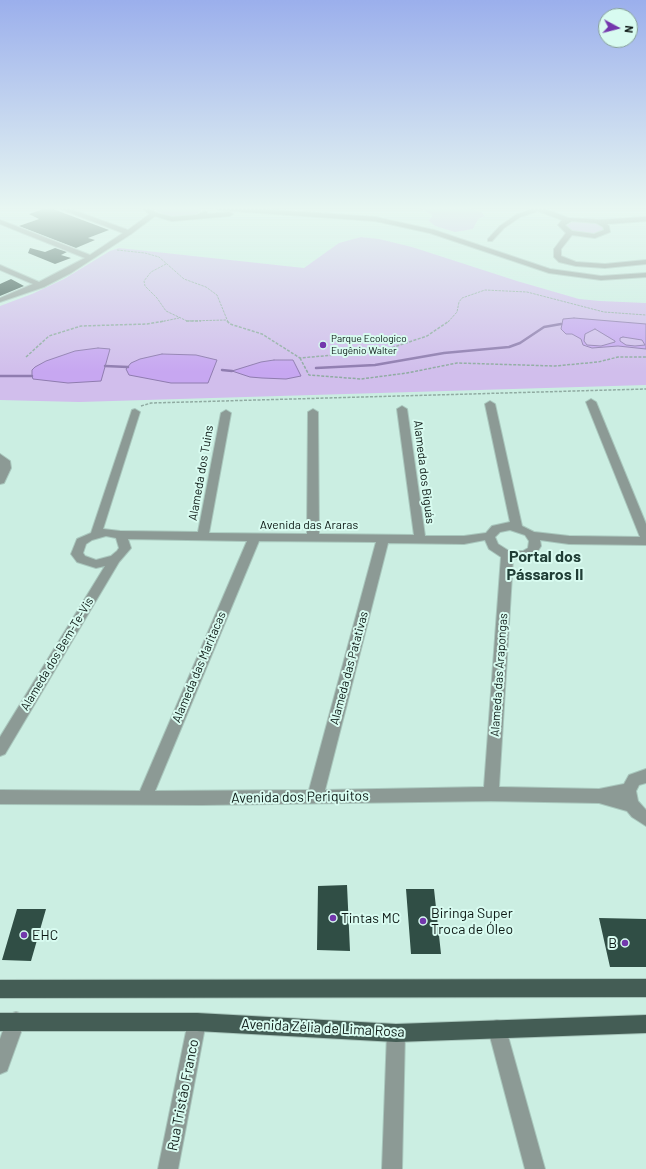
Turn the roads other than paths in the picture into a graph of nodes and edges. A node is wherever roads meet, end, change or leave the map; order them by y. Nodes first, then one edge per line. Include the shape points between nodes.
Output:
1 (82, 263) edge
2 (521, 263) edge
3 (571, 263) edge
4 (640, 263) edge
5 (0, 266) edge
6 (646, 275) edge
7 (42, 284) junction
8 (0, 300) edge
9 (591, 402) dead end
10 (490, 404) dead end
11 (402, 409) dead end
12 (135, 412) road end
13 (313, 412) dead end
14 (226, 413) dead end
15 (3, 460) edge
16 (0, 481) edge
17 (517, 527) junction
18 (96, 533) junction
19 (120, 535) junction
20 (155, 536) junction
21 (203, 537) junction
22 (254, 538) junction
23 (313, 538) junction
24 (383, 539) junction
25 (420, 539) junction
26 (646, 539) edge
27 (491, 541) junction
28 (534, 541) junction
29 (125, 548) junction
30 (507, 555) junction
31 (115, 559) junction
32 (0, 750) edge
33 (646, 776) edge
34 (492, 794) junction
35 (0, 797) edge
36 (144, 797) junction
37 (315, 797) junction
38 (629, 797) junction
39 (646, 819) edge
40 (646, 988) edge
41 (0, 989) edge
42 (8, 1022) edge
43 (197, 1022) junction
44 (646, 1024) edge
45 (497, 1029) junction
46 (396, 1032) junction
47 (0, 1064) edge
48 (168, 1169) edge
49 (392, 1169) edge
50 (535, 1169) edge

1 - 7 street
2 - 6 street via 560,274 602,278
3 - 4 street via 605,266
5 - 7 street
7 - 8 street
9 - 26 street
10 - 17 street
11 - 25 street, Alameda dos Biguás
12 - 18 street
13 - 23 street
14 - 21 street, Alameda dos Tuins
15 - 16 street via 6,468
17 - 27 street via 502,526 496,529
17 - 28 street
18 - 19 street
18 - 31 street via 88,537 78,548 77,554 81,559 96,564
19 - 20 street, Avenida das Araras
19 - 29 street
20 - 21 street, Avenida das Araras
20 - 29 street
21 - 22 street, Avenida das Araras
22 - 23 street, Avenida das Araras
22 - 36 street, Alameda das Maritacas
23 - 24 street, Avenida das Araras
24 - 25 street, Avenida das Araras
24 - 37 street, Alameda das Patativas
25 - 27 street, Avenida das Araras
26 - 28 street
27 - 30 street via 499,551
28 - 30 street via 532,551 525,555
29 - 31 street
30 - 34 street, Alameda das Arapongas
31 - 32 street, Alameda dos Bem-Te-Vis
33 - 38 street via 634,780
34 - 37 street, Avenida dos Periquitos
34 - 38 street, Avenida dos Periquitos
35 - 36 street, Avenida dos Periquitos
36 - 37 street, Avenida dos Periquitos
38 - 39 street via 637,812
40 - 41 main road
42 - 43 main road, Avenida Zélia de Lima Rosa
42 - 47 street
43 - 46 main road, Avenida Zélia de Lima Rosa
43 - 48 street, Rua Tristão Franco
44 - 45 main road, Avenida Zélia de Lima Rosa
45 - 46 main road, Avenida Zélia de Lima Rosa
45 - 50 street
46 - 49 street

